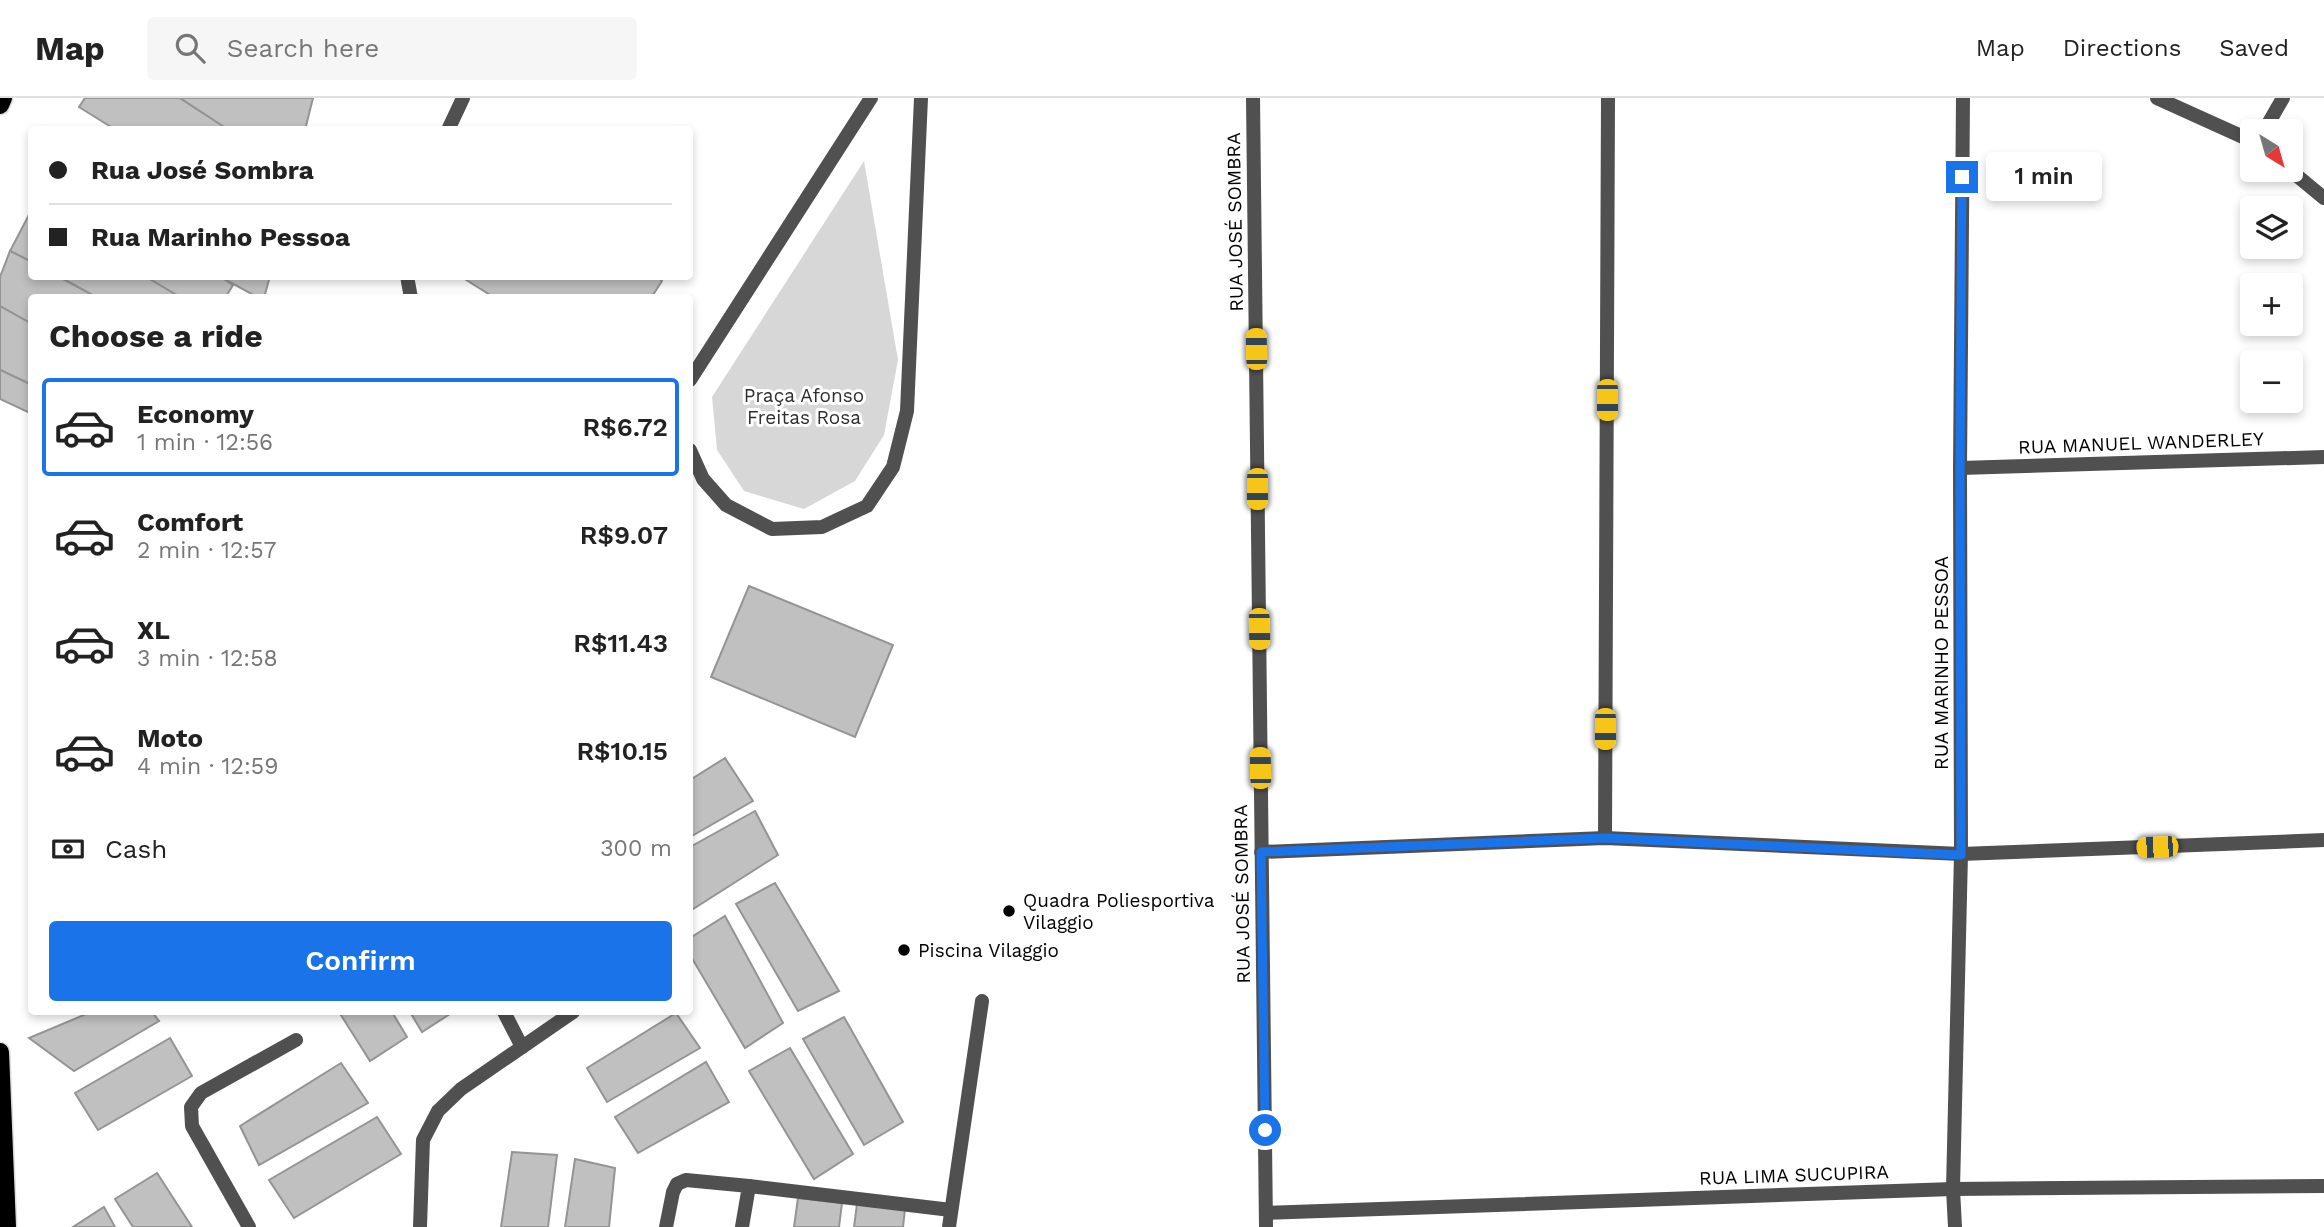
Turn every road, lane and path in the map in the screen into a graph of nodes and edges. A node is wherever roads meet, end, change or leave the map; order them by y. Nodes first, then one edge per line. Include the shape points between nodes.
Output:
1 (4, 98) edge
2 (463, 98) edge
3 (871, 98) edge
4 (921, 98) edge
5 (1253, 98) edge
6 (1608, 98) edge
7 (1963, 98) edge
8 (2157, 98) edge
9 (2283, 98) edge
10 (0, 105) edge
11 (2271, 119) edge
12 (450, 126) edge
13 (2240, 136) edge
14 (2303, 181) edge
15 (2324, 198) edge
16 (693, 375) edge
17 (693, 457) edge
18 (2324, 457) edge
19 (1960, 468) junction
20 (1605, 838) junction
21 (2324, 840) edge
22 (1261, 852) junction
23 (1961, 855) junction
24 (982, 1001) dead end
25 (506, 1015) edge
26 (568, 1015) edge
27 (296, 1040) dead end
28 (522, 1046) junction
29 (0, 1052) edge
30 (749, 1186) junction
31 (2324, 1186) edge
32 (1954, 1189) junction
33 (951, 1210) junction
34 (1266, 1220) edge
35 (7, 1227) edge
36 (249, 1227) edge
37 (420, 1227) edge
38 (666, 1227) edge
39 (742, 1227) edge
40 (948, 1227) edge
41 (1955, 1227) edge

1 - 10 main road
2 - 12 street
3 - 16 street
4 - 17 street via 907,411 893,467 867,506 822,527 772,529 726,505 703,479
5 - 22 street, RUA JOSÉ SOMBRA
6 - 20 street
7 - 19 street, RUA MARINHO PESSOA
8 - 13 street
9 - 11 street
14 - 15 street
18 - 19 street, RUA MANUEL WANDERLEY
19 - 23 street, RUA MARINHO PESSOA
20 - 22 street
20 - 23 street
21 - 23 street
22 - 34 street, RUA JOSÉ SOMBRA
23 - 32 street, RUA MARINHO PESSOA
24 - 33 street
25 - 28 street
26 - 28 street
27 - 36 street via 201,1093 191,1107 192,1126
28 - 37 street via 461,1089 439,1111 423,1140
29 - 35 main road
30 - 33 street
30 - 38 street via 686,1180 677,1184
30 - 39 street
31 - 32 street, RUA LIMA SUCUPIRA
32 - 34 street, RUA LIMA SUCUPIRA
32 - 41 street, RUA MARINHO PESSOA
33 - 40 street

